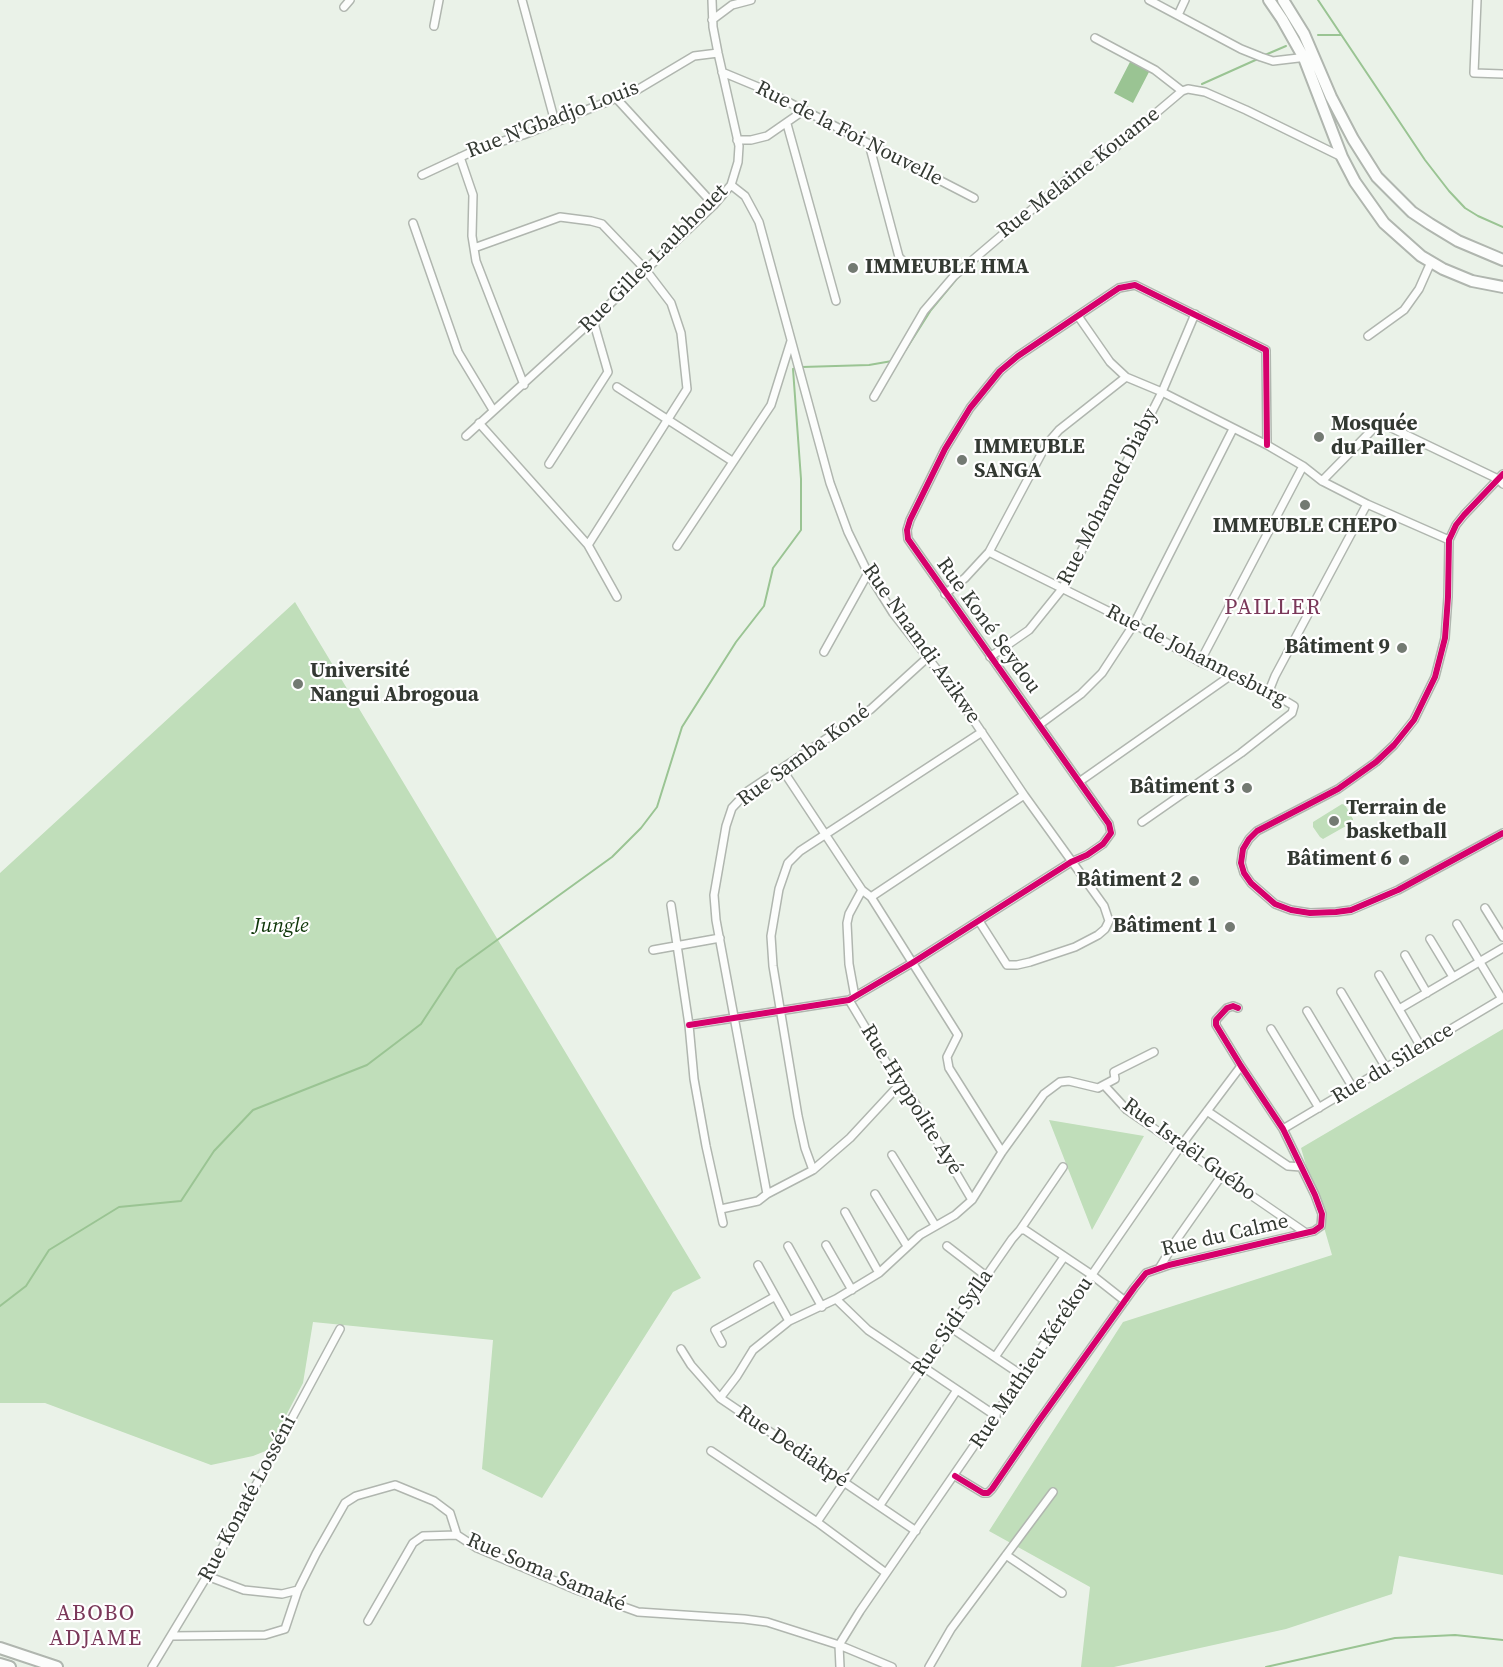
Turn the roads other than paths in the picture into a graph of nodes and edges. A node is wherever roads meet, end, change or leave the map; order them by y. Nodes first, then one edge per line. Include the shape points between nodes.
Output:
1 (350, 0) edge
2 (439, 0) edge
3 (522, 0) edge
4 (712, 0) edge
5 (1149, 0) edge
6 (1185, 0) edge
7 (1269, 0) edge
8 (1283, 0) edge
9 (1477, 0) edge
10 (744, 1) edge
11 (344, 7) dead end
12 (1178, 15) junction
13 (712, 20) junction
14 (434, 26) dead end
15 (1095, 38) dead end
16 (718, 53) junction
17 (1308, 56) junction
18 (722, 72) junction
19 (1503, 74) edge
20 (1182, 91) junction
21 (616, 98) junction
22 (803, 111) junction
23 (555, 122) junction
24 (787, 124) junction
25 (737, 140) junction
26 (869, 144) junction
27 (460, 157) junction
28 (1342, 157) junction
29 (422, 175) dead end
30 (731, 185) junction
31 (974, 198) dead end
32 (714, 206) junction
33 (413, 223) dead end
34 (474, 248) junction
35 (1503, 260) edge
36 (1431, 261) junction
37 (909, 268) dead end
38 (645, 269) junction
39 (1503, 287) edge
40 (836, 302) dead end
41 (1195, 314) junction
42 (1078, 316) junction
43 (593, 320) junction
44 (1368, 336) dead end
45 (791, 341) junction
46 (1126, 377) junction
47 (524, 385) junction
48 (617, 387) dead end
49 (1162, 392) junction
50 (874, 397) dead end
51 (493, 410) junction
52 (669, 419) junction
53 (479, 423) junction
54 (1233, 429) junction
55 (466, 436) dead end
56 (1267, 445) junction
57 (732, 461) junction
58 (549, 464) dead end
59 (1303, 466) junction
60 (1501, 479) edge
61 (1322, 481) junction
62 (1367, 504) junction
63 (1449, 540) junction
64 (588, 545) junction
65 (676, 546) dead end
66 (989, 552) junction
67 (868, 573) junction
68 (1062, 589) junction
69 (945, 594) junction
70 (617, 597) dead end
71 (1134, 624) junction
72 (824, 652) dead end
73 (990, 657) junction
74 (927, 658) junction
75 (1200, 662) junction
76 (1230, 676) junction
77 (1269, 691) junction
78 (1039, 725) junction
79 (982, 732) junction
80 (782, 769) junction
81 (1079, 782) junction
82 (1024, 795) junction
83 (1142, 822) dead end
84 (1503, 834) edge
85 (825, 835) junction
86 (1071, 862) junction
87 (862, 890) junction
88 (871, 897) junction
89 (671, 905) dead end
90 (1485, 908) dead end
91 (979, 921) junction
92 (1457, 924) dead end
93 (1503, 937) edge
94 (720, 938) junction
95 (1430, 939) dead end
96 (678, 945) junction
97 (1503, 948) edge
98 (653, 950) dead end
99 (1405, 955) dead end
100 (1479, 962) junction
101 (912, 963) junction
102 (1379, 975) dead end
103 (1454, 977) junction
104 (1341, 992) dead end
105 (1427, 993) junction
106 (1502, 998) edge
107 (852, 999) junction
108 (1238, 1008) dead end
109 (1399, 1009) junction
110 (780, 1011) junction
111 (1307, 1011) dead end
112 (733, 1018) junction
113 (689, 1025) junction
114 (1271, 1029) dead end
115 (1421, 1047) junction
116 (1154, 1052) dead end
117 (1241, 1066) junction
118 (1386, 1068) junction
119 (901, 1083) junction
120 (1104, 1085) junction
121 (1353, 1088) junction
122 (1319, 1108) junction
123 (1207, 1111) junction
124 (1282, 1129) junction
125 (1180, 1147) junction
126 (1002, 1152) junction
127 (892, 1155) dead end
128 (1063, 1167) dead end
129 (1301, 1167) junction
130 (813, 1170) junction
131 (1222, 1175) junction
132 (767, 1194) junction
133 (875, 1194) dead end
134 (972, 1200) junction
135 (721, 1209) junction
136 (845, 1212) dead end
137 (723, 1223) dead end
138 (935, 1225) junction
139 (1020, 1230) junction
140 (1306, 1233) junction
141 (826, 1245) dead end
142 (788, 1246) dead end
143 (907, 1246) junction
144 (947, 1246) dead end
145 (1064, 1257) junction
146 (758, 1265) dead end
147 (1160, 1267) junction
148 (879, 1273) junction
149 (1092, 1275) junction
150 (986, 1276) junction
151 (852, 1290) junction
152 (774, 1297) junction
153 (836, 1299) junction
154 (1125, 1300) junction
155 (822, 1307) junction
156 (789, 1321) junction
157 (950, 1327) junction
158 (340, 1329) dead end
159 (722, 1343) dead end
160 (681, 1349) dead end
161 (995, 1357) junction
162 (922, 1367) junction
163 (1023, 1376) junction
164 (957, 1390) junction
165 (720, 1398) junction
166 (996, 1416) junction
167 (711, 1451) dead end
168 (955, 1476) junction
169 (844, 1481) junction
170 (1053, 1492) dead end
171 (880, 1505) junction
172 (817, 1522) junction
173 (916, 1531) junction
174 (457, 1535) junction
175 (1006, 1555) junction
176 (886, 1573) junction
177 (207, 1575) junction
178 (298, 1590) junction
179 (1062, 1593) dead end
180 (368, 1621) dead end
181 (171, 1636) junction
182 (839, 1645) junction
183 (0, 1648) edge
184 (0, 1664) edge
185 (10, 1667) edge
186 (57, 1667) edge
187 (152, 1667) edge
188 (840, 1667) edge
189 (892, 1667) edge
190 (929, 1667) edge

1 - 11 street
2 - 14 street
3 - 23 street
4 - 13 street, Rue Gilles Laubhouet
5 - 12 street
6 - 12 street
7 - 17 main road
8 - 17 main road via 1304,34
9 - 19 street via 1474,73
10 - 13 street
12 - 17 street via 1241,49 1273,61
13 - 16 street, Rue Gilles Laubhouet
15 - 20 street via 1155,70
16 - 18 street, Rue Gilles Laubhouet
16 - 21 street, Rue N'Gbadjo Louis via 694,56 638,90
17 - 28 main road
17 - 35 main road via 1377,177 1430,225
18 - 22 street, Rue de la Foi Nouvelle
18 - 25 street, Rue Gilles Laubhouet
20 - 28 street via 1205,92
20 - 50 street, Rue Melaine Kouame via 1117,146 1064,182 954,276 924,311
21 - 23 street, Rue N'Gbadjo Louis
21 - 32 street
22 - 24 street
22 - 26 street, Rue de la Foi Nouvelle
23 - 27 street, Rue N'Gbadjo Louis
24 - 25 street via 767,136
24 - 40 street
25 - 30 street, Rue Gilles Laubhouet via 738,162
26 - 31 street, Rue de la Foi Nouvelle
26 - 37 street via 899,257
27 - 29 street, Rue N'Gbadjo Louis
27 - 34 street via 472,195
28 - 36 main road via 1384,223
30 - 32 street, Rue Gilles Laubhouet
30 - 45 street, Rue Nnamdi Azikwe via 745,196 759,222
32 - 38 street, Rue Gilles Laubhouet
33 - 51 street via 458,352
34 - 38 street via 560,217 602,224
34 - 47 street
36 - 39 main road via 1457,276
36 - 44 street via 1419,290 1404,310
38 - 43 street, Rue Gilles Laubhouet
38 - 52 street via 671,303 681,333 687,389
41 - 42 street, Rue Koné Seydou via 1129,285
41 - 49 street, Rue Mohamed Diaby
41 - 56 street, Rue Koné Seydou via 1266,350
42 - 46 street via 1110,362
42 - 69 street, Rue Koné Seydou via 1018,356 990,382 945,449 910,520 910,544
43 - 47 street, Rue Gilles Laubhouet
43 - 58 street via 608,372
45 - 57 street via 771,405
45 - 67 street, Rue Nnamdi Azikwe via 830,483
46 - 49 street
46 - 66 street via 1059,430 1046,445
47 - 51 street, Rue Gilles Laubhouet
48 - 52 street
49 - 54 street
49 - 68 street, Rue Mohamed Diaby
51 - 53 street, Rue Gilles Laubhouet
52 - 57 street
52 - 64 street
53 - 55 street, Rue Gilles Laubhouet
53 - 64 street
54 - 56 street
54 - 71 street
56 - 59 street
57 - 65 street
59 - 61 street
59 - 75 street
60 - 61 street via 1381,426 1372,429
60 - 63 street via 1464,515
61 - 62 street
62 - 63 street
62 - 77 street
63 - 84 street via 1445,638 1436,677 1414,720 1376,762 1338,789 1257,831 1243,849 1241,863 1251,883 1275,904 1310,913 1336,912 1398,890
64 - 70 street
66 - 68 street, Rue de Johannesburg
66 - 69 street
67 - 72 street
67 - 74 street, Rue Nnamdi Azikwe
68 - 71 street, Rue de Johannesburg
68 - 73 street, Rue Mohamed Diaby via 1029,630
69 - 73 street, Rue Koné Seydou
71 - 75 street, Rue de Johannesburg
71 - 78 street via 1102,673
73 - 78 street, Rue Koné Seydou
74 - 79 street, Rue Nnamdi Azikwe
74 - 80 street, Rue Samba Koné via 871,709
75 - 76 street, Rue de Johannesburg
76 - 77 street, Rue de Johannesburg
76 - 81 street
77 - 83 street, Rue de Johannesburg via 1292,703 1294,710 1241,753
78 - 81 street, Rue Koné Seydou
79 - 82 street, Rue Nnamdi Azikwe
79 - 85 street
80 - 85 street
80 - 94 street, Rue Samba Koné via 748,791 732,808 714,895
81 - 86 street, Rue Koné Seydou via 1111,834 1104,844
82 - 86 street, Rue Nnamdi Azikwe
82 - 88 street
85 - 87 street
85 - 110 street via 788,862 779,889 771,936
86 - 91 street, Rue Koné Seydou
86 - 91 street, Rue Nnamdi Azikwe via 1107,913 1109,921 1098,935 1041,958 1007,965
87 - 88 street
87 - 107 street via 847,923
88 - 101 street
89 - 96 street
90 - 93 street
91 - 101 street, Rue Koné Seydou
92 - 100 street
94 - 96 street
94 - 112 street, Rue Samba Koné
95 - 103 street
96 - 98 street
96 - 113 street
97 - 100 street
99 - 105 street
100 - 103 street
100 - 106 street
101 - 107 street, Rue Koné Seydou
101 - 126 street via 958,1035 947,1057 949,1068
102 - 109 street
103 - 105 street
104 - 118 street
105 - 109 street
106 - 115 street, Rue du Silence
107 - 110 street, Rue Koné Seydou
107 - 119 street, Rue Hyppolite Ayé
108 - 117 street, Rue du Calme via 1227,1008 1216,1022
109 - 115 street
110 - 112 street, Rue Koné Seydou
110 - 130 street via 798,1116
111 - 121 street
112 - 113 street, Rue Koné Seydou
112 - 132 street, Rue Samba Koné
113 - 135 street via 698,1101
114 - 122 street
115 - 118 street, Rue du Silence
116 - 120 street via 1114,1072 1115,1079
117 - 123 street, Rue Mathieu Kérékou
117 - 124 street, Rue du Calme
118 - 121 street, Rue du Silence
119 - 130 street
119 - 134 street, Rue Hyppolite Ayé
120 - 125 street, Rue Israël Guébo via 1126,1110
120 - 126 street via 1098,1088 1060,1082 1044,1094
121 - 122 street, Rue du Silence
122 - 124 street, Rue du Silence
123 - 125 street, Rue Mathieu Kérékou
123 - 129 street via 1288,1166
124 - 129 street, Rue du Calme
125 - 131 street, Rue Israël Guébo
125 - 149 street, Rue Mathieu Kérékou
126 - 134 street
127 - 138 street
128 - 139 street, Rue Sidi Sylla
129 - 140 street, Rue du Calme via 1322,1214 1318,1229
130 - 132 street
131 - 140 street, Rue Israël Guébo
131 - 147 street
132 - 135 street via 758,1201
133 - 143 street
134 - 138 street
135 - 137 street
136 - 148 street
138 - 143 street
139 - 145 street
139 - 150 street, Rue Sidi Sylla
140 - 147 street, Rue du Calme
141 - 151 street
142 - 155 street
143 - 148 street
144 - 150 street
145 - 149 street
145 - 161 street
146 - 152 street
147 - 154 street, Rue du Calme via 1146,1273
148 - 151 street
149 - 154 street
149 - 163 street, Rue Mathieu Kérékou
150 - 157 street, Rue Sidi Sylla
151 - 153 street
152 - 156 street
152 - 159 street via 715,1330
153 - 155 street
153 - 162 street via 868,1330
154 - 168 street, Rue du Calme via 992,1489 983,1493
155 - 156 street
156 - 165 street via 753,1350
157 - 161 street
157 - 162 street, Rue Sidi Sylla
158 - 177 street, Rue Konaté Losséni
160 - 165 street, Rue Dediakpé
161 - 163 street
162 - 164 street
162 - 169 street, Rue Sidi Sylla
163 - 166 street, Rue Mathieu Kérékou
164 - 166 street
164 - 171 street
165 - 169 street, Rue Dediakpé
166 - 168 street, Rue Mathieu Kérékou
167 - 172 street
168 - 173 street, Rue Mathieu Kérékou
169 - 171 street, Rue Dediakpé
169 - 172 street, Rue Sidi Sylla
170 - 175 street
171 - 173 street, Rue Dediakpé
172 - 176 street
173 - 176 street, Rue Mathieu Kérékou
174 - 178 street via 450,1513 395,1485 356,1496 345,1503
174 - 180 street, Rue Soma Samaké via 423,1536 413,1543
174 - 182 street, Rue Soma Samaké via 477,1548 638,1612 767,1622
175 - 179 street
175 - 190 street via 951,1629
176 - 182 street, Rue Mathieu Kérékou
177 - 178 street via 244,1590 282,1594
177 - 181 street, Rue Konaté Losséni
178 - 181 street via 285,1629 265,1635
181 - 187 street, Rue Konaté Losséni
182 - 188 street
182 - 189 street, Rue Soma Samaké
183 - 186 main road
184 - 185 main road

